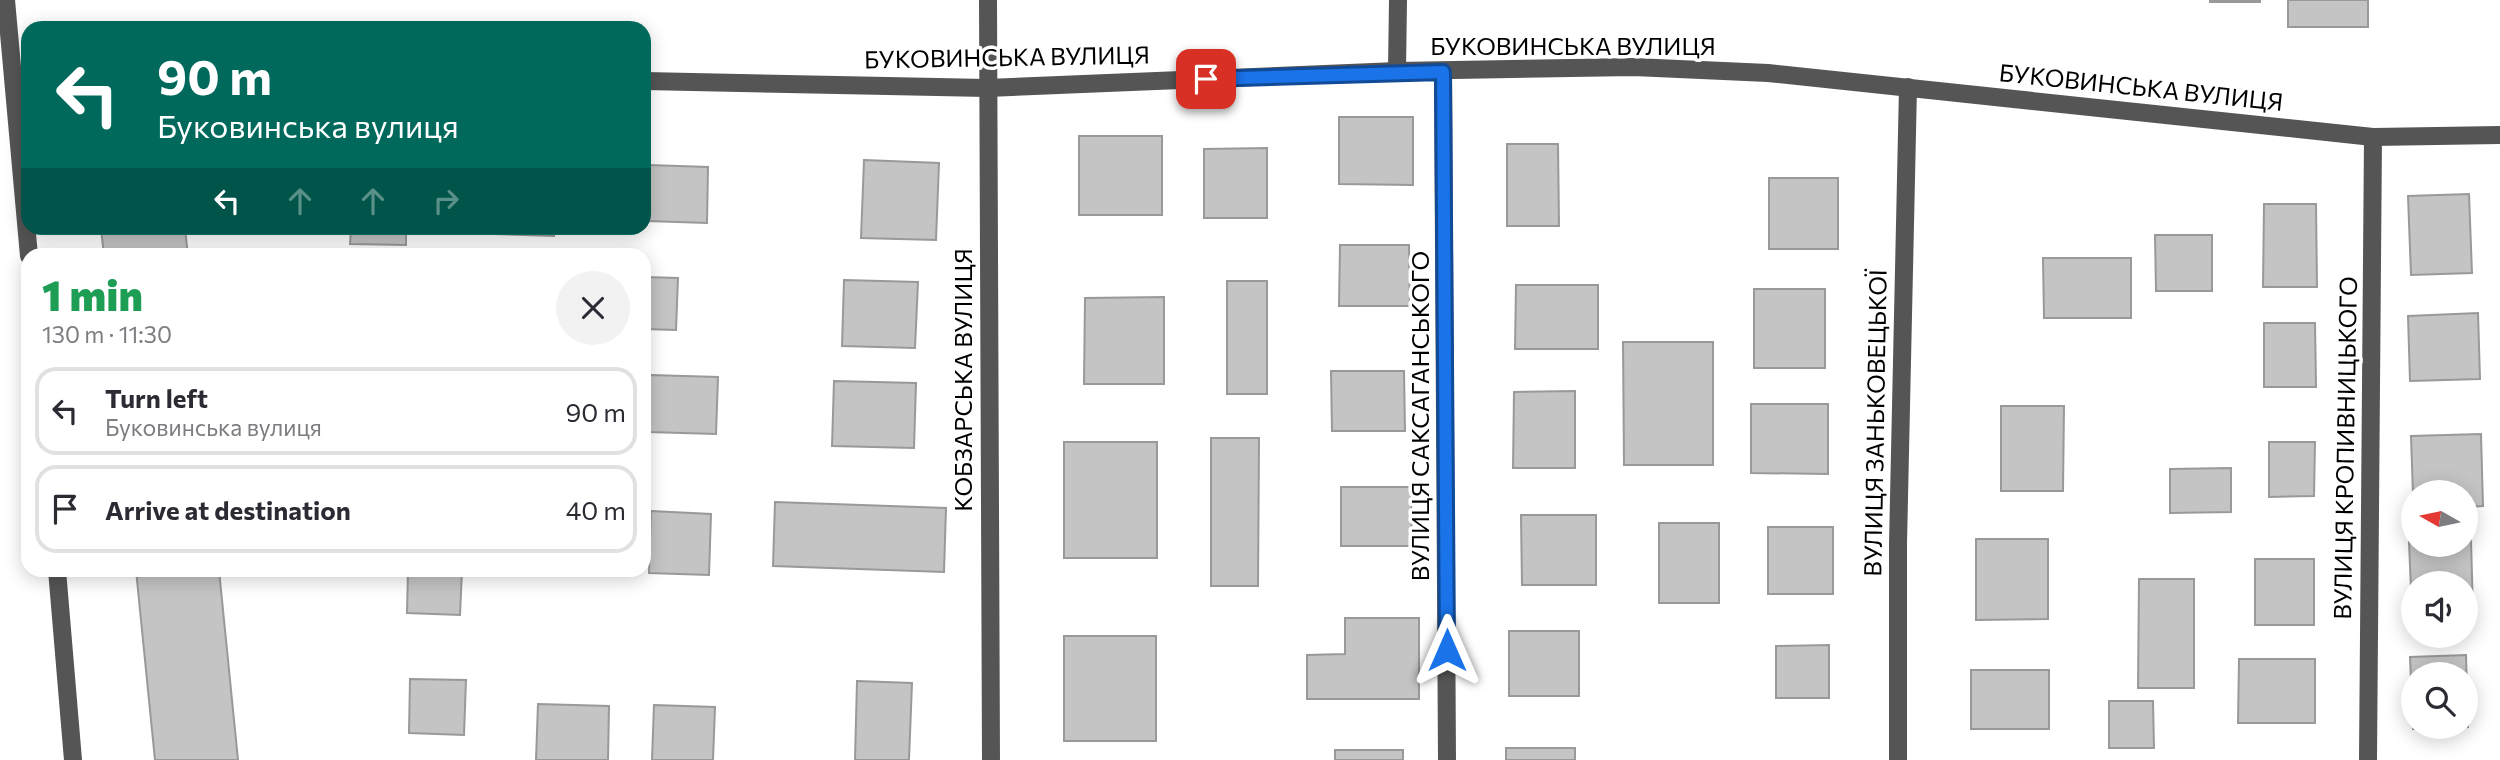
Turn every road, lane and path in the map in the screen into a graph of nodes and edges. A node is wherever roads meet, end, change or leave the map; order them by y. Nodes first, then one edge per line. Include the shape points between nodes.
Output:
1 (6, 0) edge
2 (988, 0) edge
3 (1398, 0) edge
4 (20, 69) edge
5 (1397, 72) junction
6 (1443, 72) junction
7 (651, 81) edge
8 (1908, 87) junction
9 (987, 88) junction
10 (21, 90) edge
11 (2500, 135) edge
12 (2374, 137) junction
13 (58, 577) edge
14 (73, 760) edge
15 (991, 760) edge
16 (1447, 760) edge
17 (1898, 760) edge
18 (2368, 760) edge

1 - 4 street
2 - 9 street, КОБЗАРСЬКА ВУЛИЦЯ
3 - 5 street
4 - 10 street
5 - 6 street, БУКОВИНСЬКА ВУЛИЦЯ
5 - 9 street, БУКОВИНСЬКА ВУЛИЦЯ
6 - 8 street, БУКОВИНСЬКА ВУЛИЦЯ via 1634,66
6 - 16 street, ВУЛИЦЯ САКСАГАНСЬКОГО
7 - 9 street, БУКОВИНСЬКА ВУЛИЦЯ
8 - 12 street, БУКОВИНСЬКА ВУЛИЦЯ
8 - 17 street, ВУЛИЦЯ ЗАНЬКОВЕЦЬКОЇ
9 - 15 street, КОБЗАРСЬКА ВУЛИЦЯ
11 - 12 street, БУКОВИНСЬКА ВУЛИЦЯ
12 - 18 street, ВУЛИЦЯ КРОПИВНИЦЬКОГО
13 - 14 street

